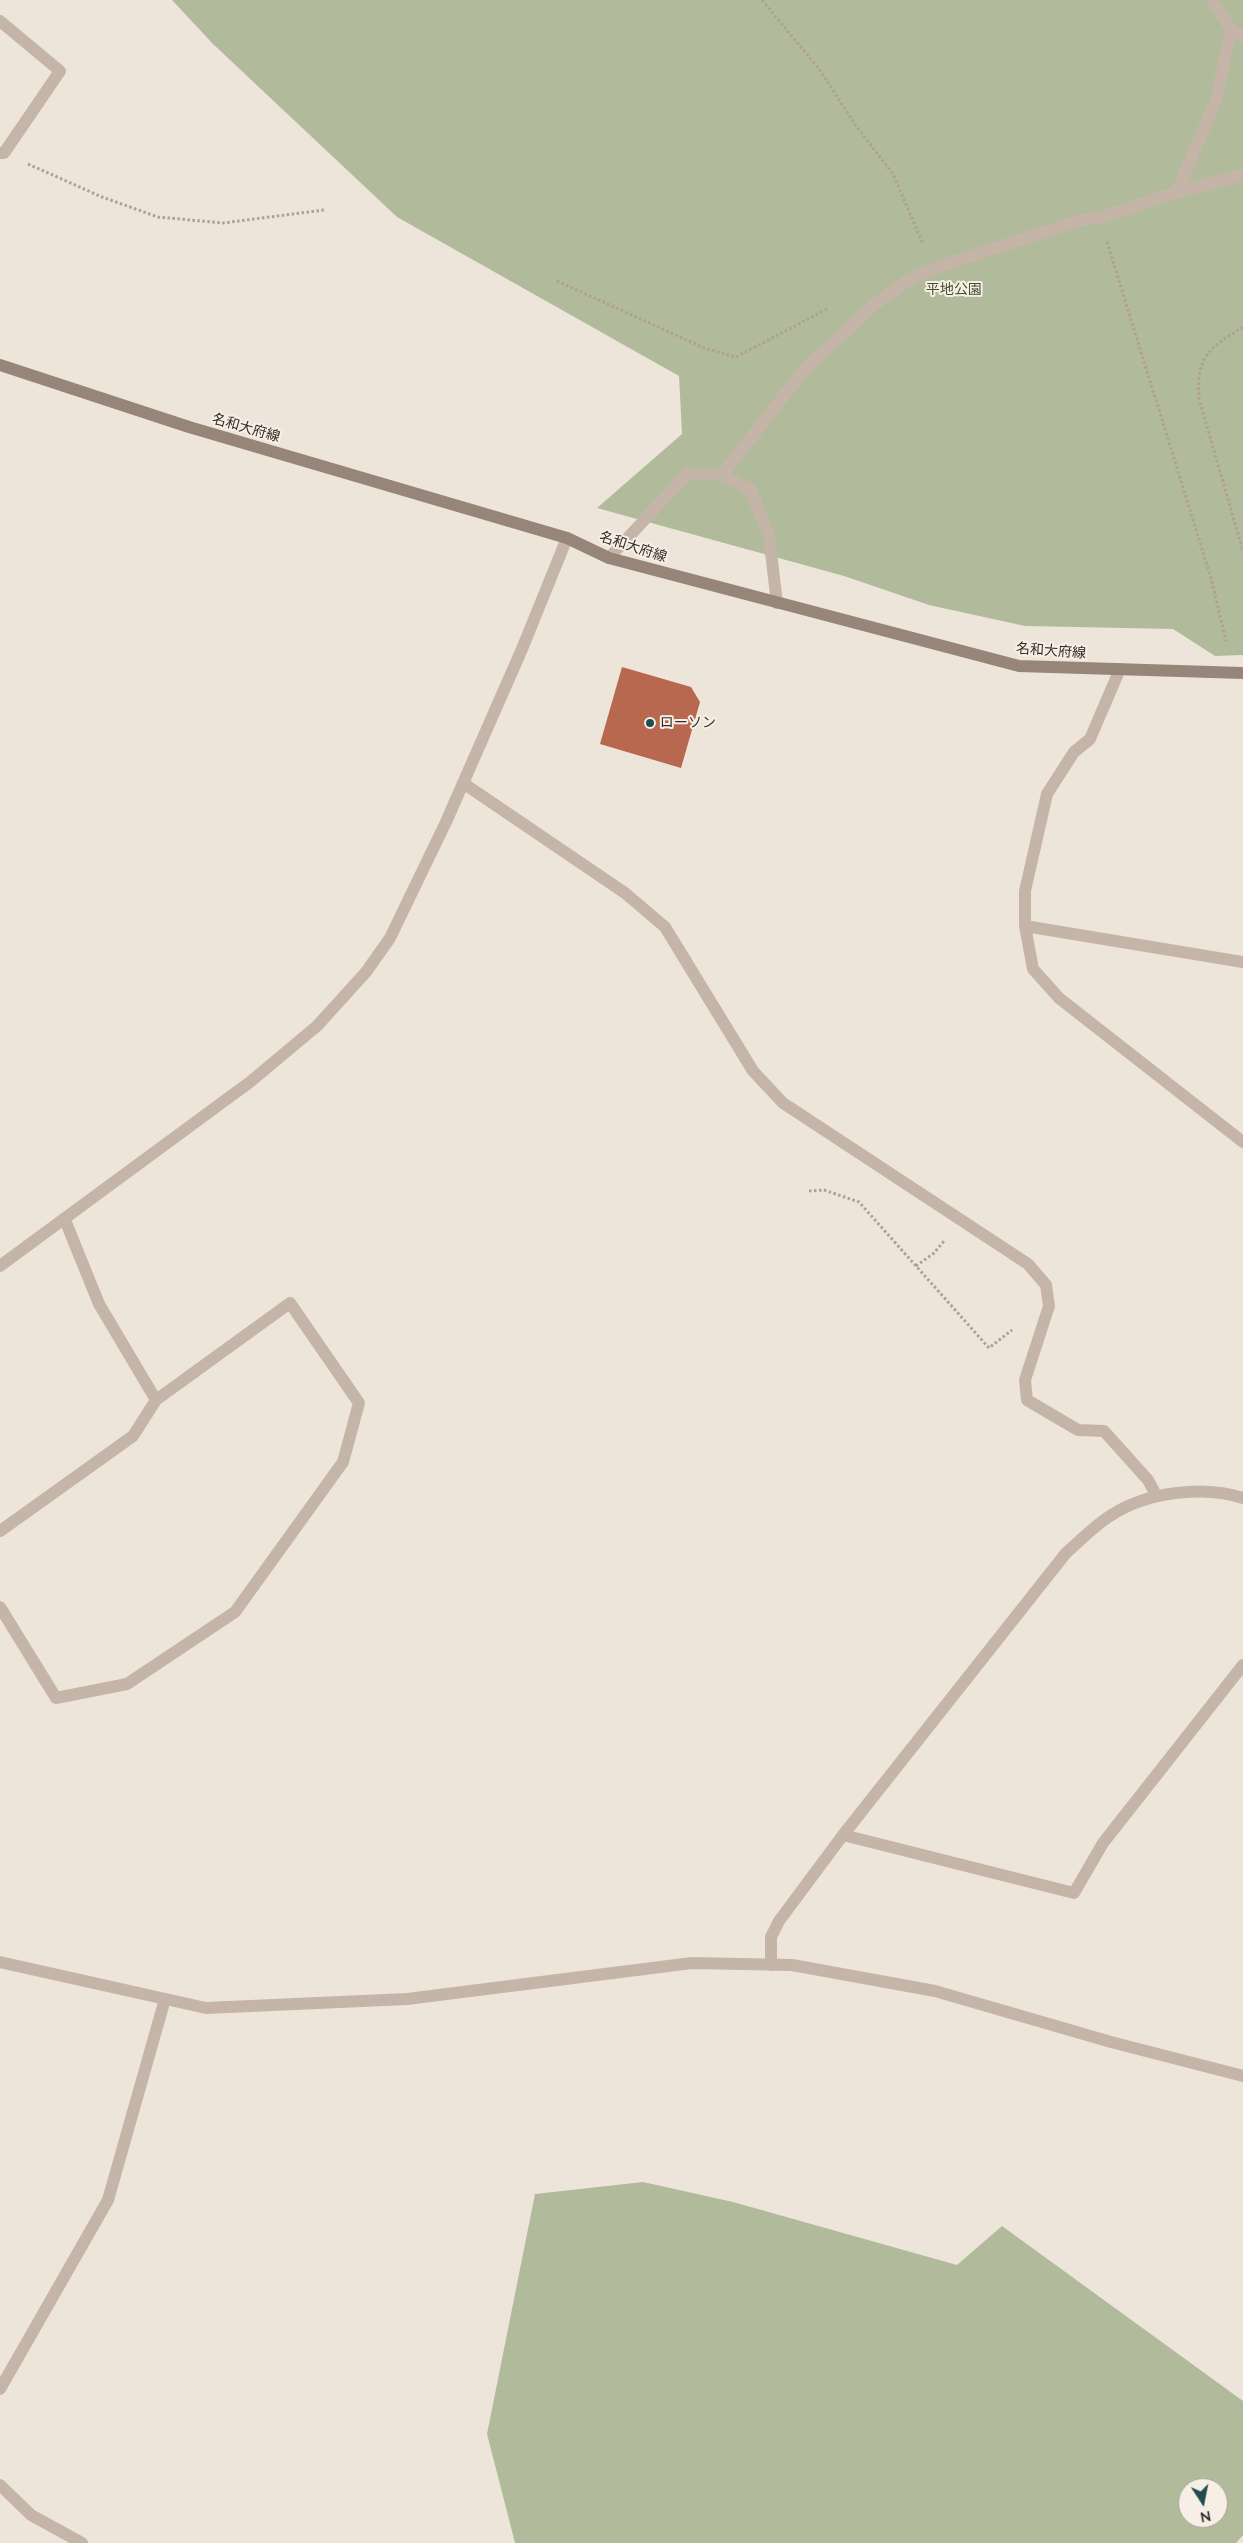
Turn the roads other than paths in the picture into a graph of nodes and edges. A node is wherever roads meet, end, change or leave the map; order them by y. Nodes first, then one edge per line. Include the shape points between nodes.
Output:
1 (1212, 0) edge
2 (0, 21) edge
3 (1231, 29) junction
4 (1243, 37) edge
5 (2, 153) edge
6 (1243, 175) edge
7 (1177, 192) junction
8 (0, 365) edge
9 (722, 475) junction
10 (567, 538) junction
11 (609, 558) junction
12 (777, 603) junction
13 (1120, 669) junction
14 (1243, 673) edge
15 (463, 783) junction
16 (1025, 926) junction
17 (1243, 962) edge
18 (1243, 1142) edge
19 (65, 1220) junction
20 (0, 1266) edge
21 (156, 1400) junction
22 (1156, 1495) junction
23 (1243, 1498) edge
24 (0, 1531) edge
25 (0, 1607) edge
26 (1243, 1665) edge
27 (844, 1835) junction
28 (0, 1962) edge
29 (771, 1965) junction
30 (165, 1999) junction
31 (1243, 2076) edge
32 (0, 2389) edge
33 (0, 2485) edge
34 (82, 2543) edge

1 - 3 street
2 - 5 street via 60,71
3 - 4 street
3 - 7 street via 1217,96
6 - 7 street
7 - 9 street via 943,265 909,280 875,304 805,369
8 - 10 main road, 名和大府線 via 188,427
9 - 11 street via 687,474
9 - 12 street via 750,489 769,536
10 - 11 main road, 名和大府線
10 - 15 street
11 - 12 main road, 名和大府線
12 - 13 main road, 名和大府線 via 1019,666
13 - 14 main road, 名和大府線
13 - 16 street via 1090,739 1074,752 1047,794 1024,891
15 - 19 street via 390,938 366,972 317,1026 250,1082
15 - 22 street via 625,893 665,927 754,1071 783,1103 1028,1264 1046,1286 1049,1306 1024,1380 1027,1400 1078,1430 1104,1431 1148,1480
16 - 17 street
16 - 18 street via 1033,969 1059,998
19 - 20 street
19 - 21 street via 99,1304
21 - 24 street via 133,1436
21 - 25 street via 290,1303 359,1403 344,1462 235,1612 127,1684 56,1698
22 - 23 street via 1198,1492
22 - 27 street via 1110,1515 1066,1553
26 - 27 street via 1103,1843 1074,1893
27 - 29 street via 779,1921 772,1938
28 - 30 street
29 - 30 street via 692,1963 407,1998 206,2008
29 - 31 street via 792,1965 935,1991
30 - 32 street via 108,2200
33 - 34 street via 31,2516

